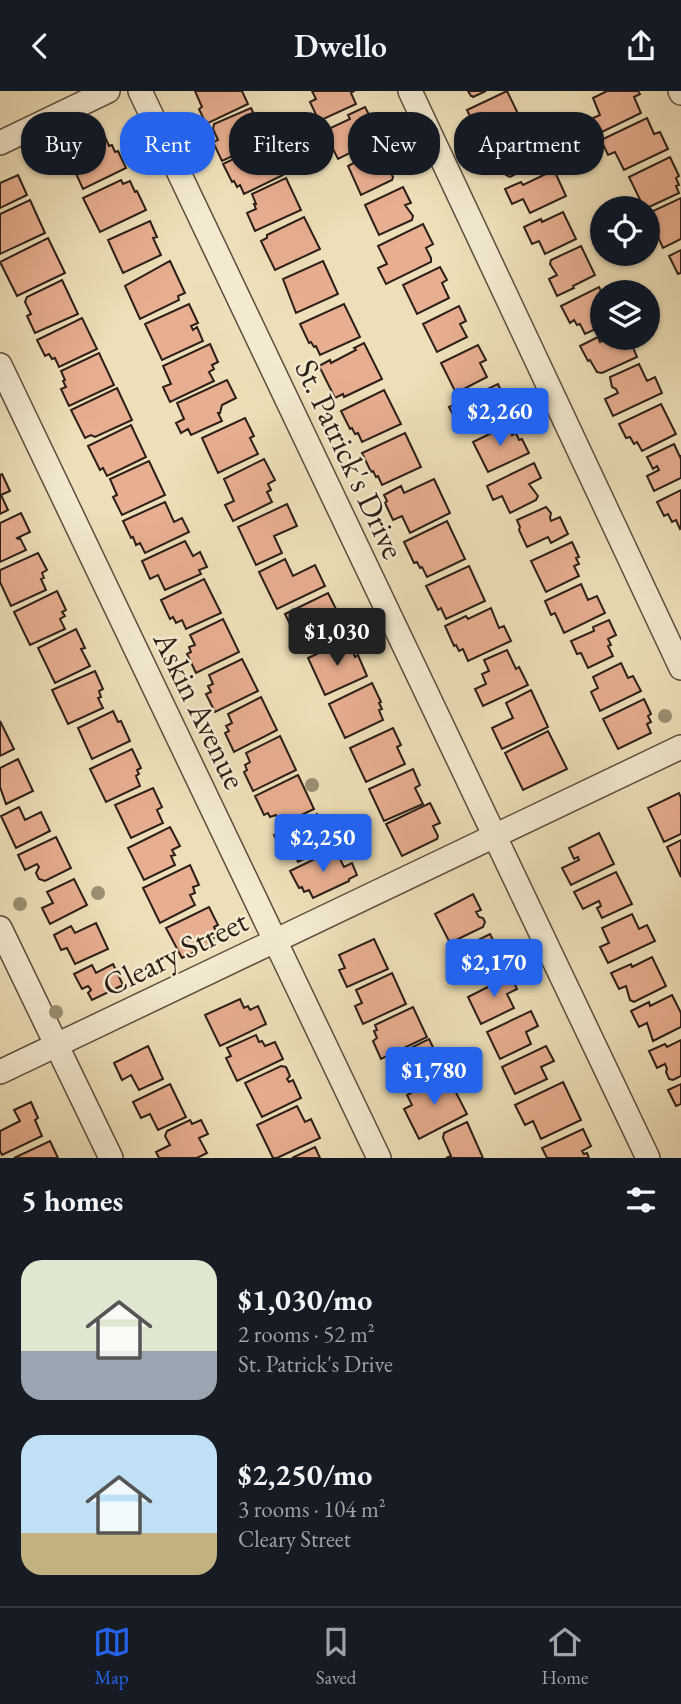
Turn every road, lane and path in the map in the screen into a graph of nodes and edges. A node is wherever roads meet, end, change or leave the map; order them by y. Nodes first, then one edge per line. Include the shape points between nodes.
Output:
1 (108, 91) edge
2 (140, 91) edge
3 (410, 91) edge
4 (0, 143) edge
5 (0, 365) edge
6 (681, 668) edge
7 (681, 747) edge
8 (495, 835) junction
9 (0, 928) edge
10 (275, 940) junction
11 (56, 1045) junction
12 (0, 1072) edge
13 (111, 1158) edge
14 (379, 1158) edge
15 (648, 1158) edge

1 - 4 street
2 - 8 street, St. Patrick's Drive
3 - 6 street
5 - 10 street, Askin Avenue
7 - 8 street, Cleary Street
8 - 10 street, Cleary Street
8 - 15 street, St. Patrick's Drive
9 - 11 street
10 - 11 street, Cleary Street
10 - 14 street, Askin Avenue
11 - 12 street, Cleary Street
11 - 13 street

